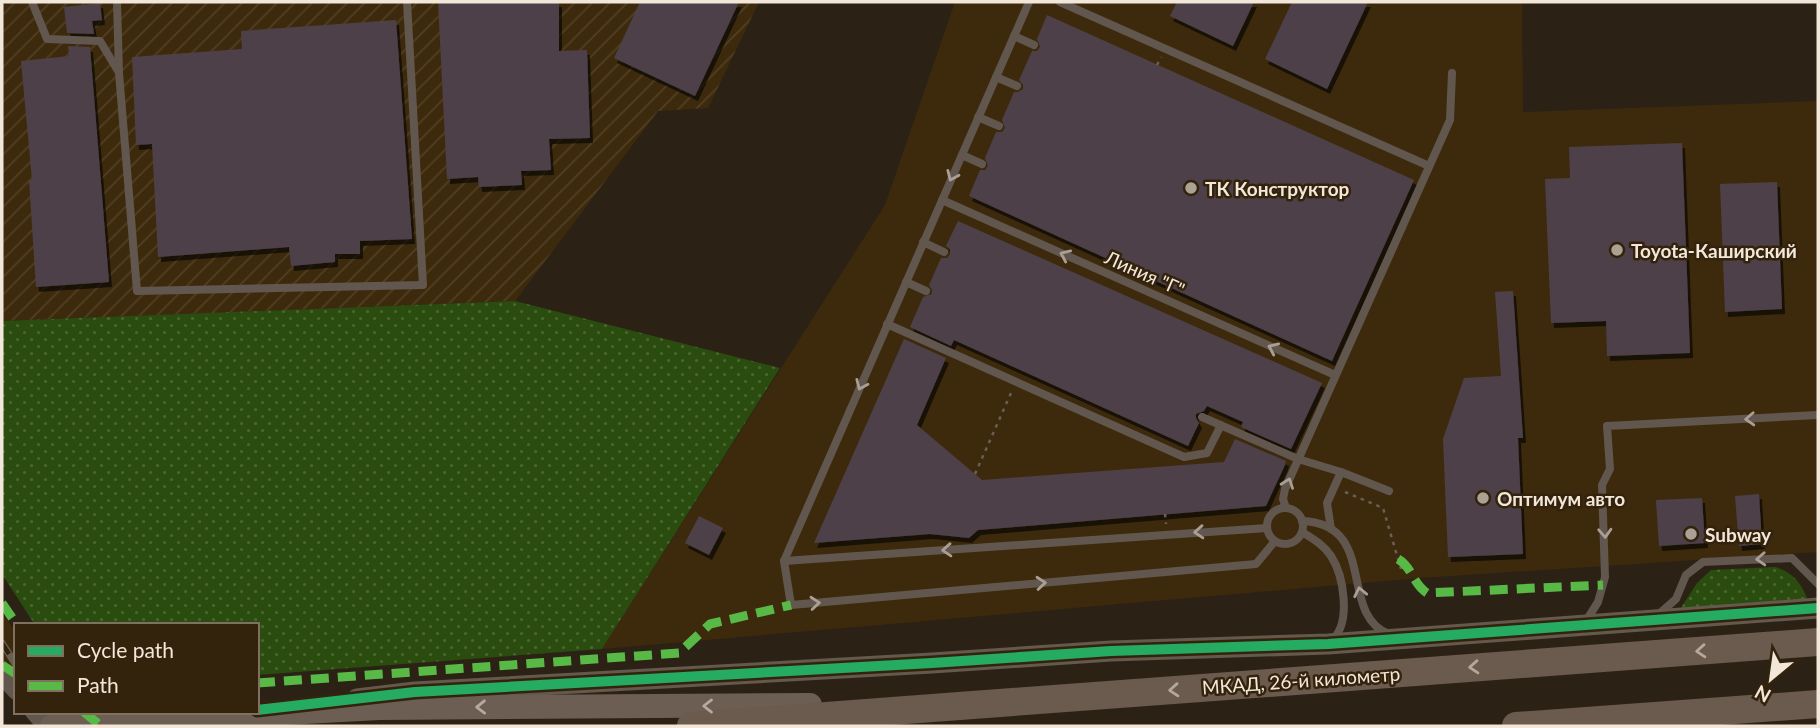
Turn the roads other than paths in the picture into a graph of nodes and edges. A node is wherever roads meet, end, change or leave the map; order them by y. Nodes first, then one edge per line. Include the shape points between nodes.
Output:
1 (32, 2) edge
2 (117, 2) edge
3 (407, 2) edge
4 (1029, 2) edge
5 (1060, 2) edge
6 (1014, 36) junction
7 (1034, 45) dead end
8 (119, 73) junction
9 (1452, 73) dead end
10 (996, 77) junction
11 (1017, 86) dead end
12 (978, 117) junction
13 (999, 126) dead end
14 (962, 155) junction
15 (982, 164) dead end
16 (1430, 166) junction
17 (942, 200) junction
18 (923, 242) junction
19 (944, 252) dead end
20 (906, 282) junction
21 (926, 291) dead end
22 (887, 324) junction
23 (1335, 376) junction
24 (1307, 414) dead end
25 (1818, 415) edge
26 (1202, 417) dead end
27 (1317, 418) junction
28 (1221, 425) junction
29 (1298, 459) junction
30 (1341, 472) junction
31 (1389, 491) dead end
32 (1286, 508) junction
33 (1302, 521) junction
34 (1267, 528) junction
35 (1331, 529) junction
36 (1302, 532) junction
37 (1275, 541) junction
38 (784, 561) junction
39 (1818, 584) edge
40 (1818, 608) edge
41 (1643, 621) junction
42 (1580, 626) junction
43 (1402, 639) junction
44 (1818, 642) edge
45 (1328, 644) junction
46 (2, 677) edge
47 (14, 690) edge
48 (1818, 704) edge
49 (972, 705) junction
50 (259, 710) edge
51 (259, 713) edge
52 (216, 714) edge
53 (245, 714) edge
54 (200, 716) junction
55 (1688, 719) edge
56 (52, 726) edge
57 (691, 726) edge
58 (1516, 726) edge

1 - 8 lane via 47,39 100,41
2 - 8 lane
3 - 8 lane via 423,285 137,290
4 - 6 lane
5 - 16 lane
6 - 7 lane
6 - 10 lane
9 - 16 lane via 1450,120
10 - 11 lane
10 - 12 lane
12 - 13 lane
12 - 14 lane
14 - 15 lane
14 -> 17 lane
16 - 23 lane via 1405,210
17 - 18 lane
23 -> 17 lane, Линия "Г"
18 - 19 lane
18 - 20 lane
20 - 21 lane
20 - 22 lane
22 - 28 lane via 1184,457 1207,453
22 -> 38 lane
23 - 27 lane
24 - 27 lane
25 -> 42 lane via 1607,426 1610,469 1602,485 1605,577 1598,603
26 - 28 lane
27 - 29 lane
28 - 29 lane
29 - 30 lane
32 -> 29 lane via 1285,488
30 - 31 lane
30 - 35 lane via 1327,503
32 - 33 lane
32 - 34 lane via 1272,513
33 - 35 lane
33 - 36 lane
34 - 37 lane
34 -> 38 lane
43 -> 35 lane via 1371,623 1352,553
36 - 37 lane via 1286,544
36 - 45 lane via 1333,558 1338,575 1345,610 1339,633
38 -> 37 lane via 791,605 1256,564
39 -> 41 lane via 1791,558 1703,562 1686,575 1676,599 1660,614
40 - 41 street
41 - 42 street
42 - 43 street
43 - 45 street
44 -> 49 highway, МКАД, 26-й километр
45 - 50 street via 1111,651 415,692
46 - 47 street
48 - 55 highway
49 -> 51 main road via 379,708
49 - 57 highway, МКАД, 26-й километр
52 - 54 street
53 -> 54 main road
54 - 56 main road, bridge
55 - 58 highway

